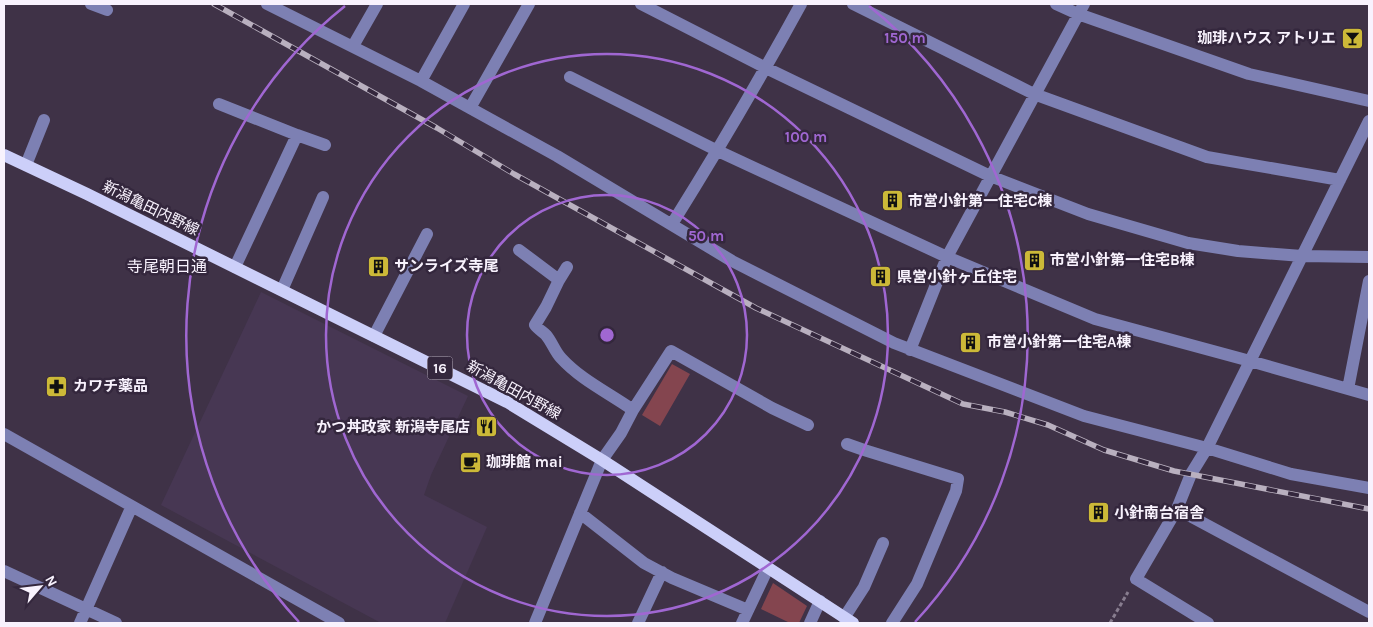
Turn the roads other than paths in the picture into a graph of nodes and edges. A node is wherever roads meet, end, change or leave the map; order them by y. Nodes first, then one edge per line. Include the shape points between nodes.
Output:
1 (91, 4) edge
2 (267, 4) edge
3 (377, 4) edge
4 (464, 4) edge
5 (529, 4) edge
6 (641, 4) edge
7 (800, 4) edge
8 (853, 4) edge
9 (1056, 4) edge
10 (1081, 9) edge
11 (107, 10) dead end
12 (353, 46) junction
13 (766, 68) junction
14 (570, 77) dead end
15 (421, 80) junction
16 (1034, 94) junction
17 (1369, 100) edge
18 (219, 104) dead end
19 (470, 108) junction
20 (44, 120) dead end
21 (1369, 121) edge
22 (297, 135) junction
23 (324, 145) dead end
24 (718, 151) junction
25 (4, 155) edge
26 (26, 165) junction
27 (990, 176) junction
28 (1340, 180) junction
29 (324, 197) dead end
30 (672, 224) junction
31 (427, 234) dead end
32 (519, 250) dead end
33 (1302, 256) junction
34 (947, 257) junction
35 (1369, 257) edge
36 (235, 267) junction
37 (567, 267) dead end
38 (559, 280) junction
39 (1369, 281) edge
40 (282, 290) junction
41 (374, 336) junction
42 (910, 350) junction
43 (1250, 361) junction
44 (1348, 390) junction
45 (1369, 395) edge
46 (633, 410) junction
47 (808, 425) dead end
48 (4, 434) edge
49 (847, 444) dead end
50 (1207, 448) junction
51 (602, 460) junction
52 (1369, 488) edge
53 (132, 508) junction
54 (1177, 509) junction
55 (580, 513) junction
56 (883, 543) dead end
57 (768, 568) junction
58 (4, 571) edge
59 (662, 572) junction
60 (820, 601) junction
61 (86, 609) junction
62 (748, 610) junction
63 (1369, 612) edge
64 (849, 620) edge
65 (80, 623) edge
66 (116, 623) edge
67 (339, 623) edge
68 (535, 623) edge
69 (638, 623) edge
70 (742, 623) edge
71 (810, 623) edge
72 (892, 623) edge
73 (1208, 623) edge

1 - 11 street
2 - 12 street
3 - 12 street
4 - 15 street
5 - 19 street
6 - 13 street
7 - 13 street
8 - 16 street
9 - 10 street
10 - 16 street
10 - 17 street via 1248,74
12 - 15 street
13 - 24 street
13 - 27 street
14 - 24 street
15 - 19 street
16 - 27 street
16 - 28 street via 1207,157
18 - 22 street
19 - 30 street
20 - 26 street
21 - 28 street
22 - 23 street
22 - 36 street
24 - 30 street
24 - 34 street
25 - 26 main road, 新潟亀田内野線 / 16
26 - 36 main road, 新潟亀田内野線 / 16
27 - 33 street via 1088,214 1188,243
27 - 34 street
28 - 33 street
29 - 40 street
30 - 42 street via 732,260
31 - 41 street
32 - 38 street
33 - 35 street
33 - 43 street
34 - 42 street
34 - 43 street via 1095,319
36 - 40 main road, 新潟亀田内野線 / 16
37 - 38 street
38 - 46 street via 534,325 574,370
39 - 44 street
40 - 41 main road, 新潟亀田内野線 / 16
41 - 51 main road, 新潟亀田内野線 / 16 via 507,402
42 - 50 street via 1084,416
43 - 44 street
43 - 50 street
44 - 45 street
46 - 47 street via 671,351
46 - 51 street
48 - 53 street
49 - 72 street via 958,479 956,491 917,584
50 - 52 street via 1291,474
50 - 54 street via 1191,474
51 - 55 street
51 - 57 main road, 新潟亀田内野線 / 16
53 - 61 street
53 - 67 street
54 - 63 street
54 - 73 street via 1136,579
55 - 59 street via 644,563
55 - 68 street
56 - 64 street
57 - 60 main road, 新潟亀田内野線 / 16
57 - 62 street
58 - 61 street
59 - 62 street
59 - 69 street
60 - 64 main road, 新潟亀田内野線 / 16
60 - 71 street
61 - 65 street
61 - 66 street
62 - 70 street

